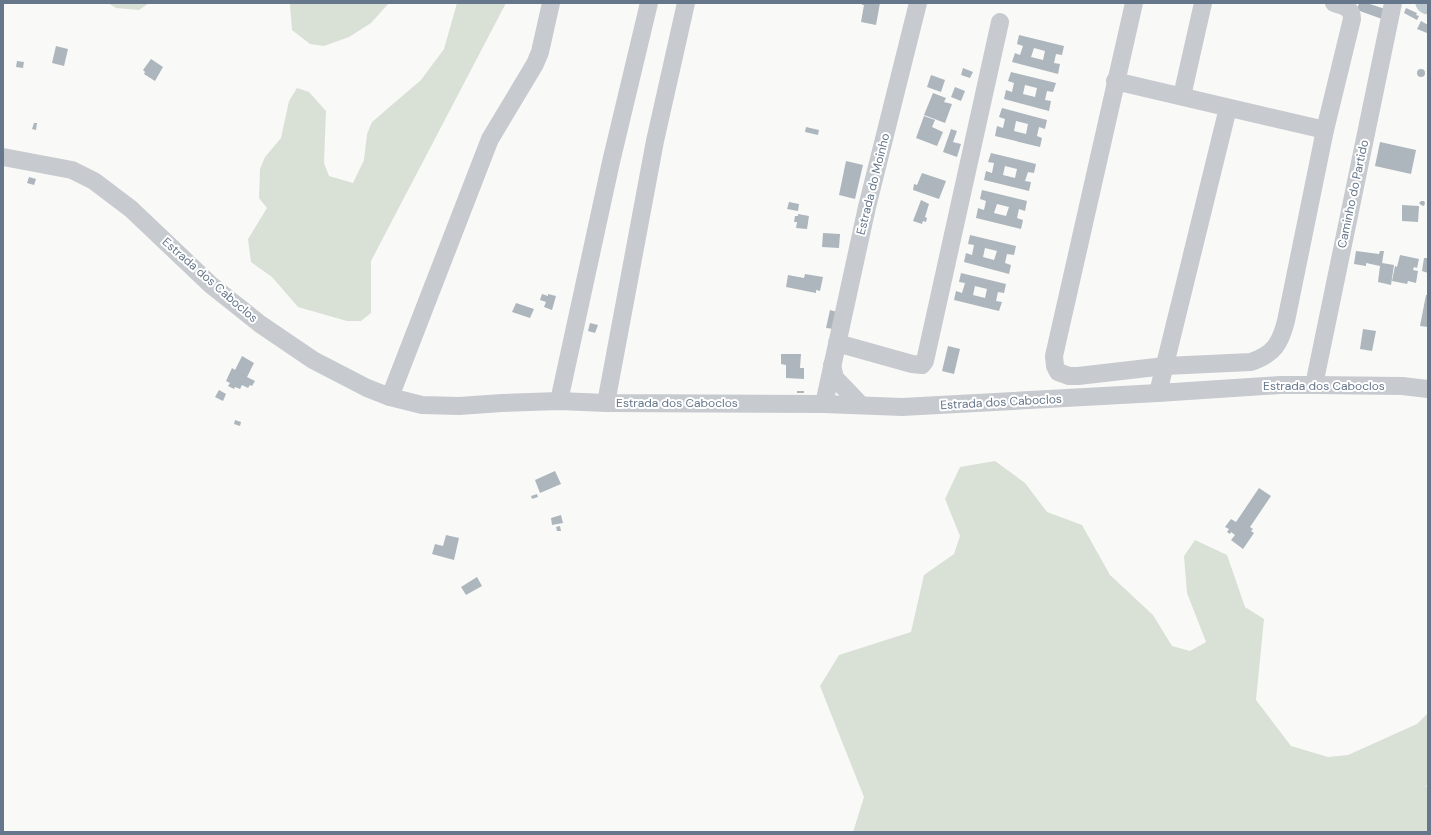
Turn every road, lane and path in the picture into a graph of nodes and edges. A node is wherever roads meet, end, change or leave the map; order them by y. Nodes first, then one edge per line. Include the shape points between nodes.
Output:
1 (552, 3) edge
2 (649, 3) edge
3 (686, 3) edge
4 (918, 3) edge
5 (1134, 3) edge
6 (1203, 3) edge
7 (1334, 3) edge
8 (1393, 3) edge
9 (1000, 22) dead end
10 (1115, 81) junction
11 (1182, 96) junction
12 (1228, 108) junction
13 (1325, 130) junction
14 (3, 158) edge
15 (837, 343) junction
16 (832, 366) junction
17 (1165, 366) junction
18 (1314, 385) junction
19 (1428, 389) edge
20 (1158, 393) junction
21 (390, 397) junction
22 (559, 401) junction
23 (606, 403) junction
24 (824, 404) junction
25 (858, 405) junction

1 - 21 street via 540,52 490,139
2 - 22 street
3 - 23 street via 654,141
4 - 15 street, Estrada do Moinho via 867,207
5 - 10 street
6 - 11 street
7 - 13 street via 1348,8 1352,19
8 - 18 street, Caminho do Partido
9 - 15 street via 925,361 922,365 912,364
10 - 11 street
10 - 17 street via 1054,356 1055,366 1058,372 1078,376
11 - 12 street
12 - 13 street
12 - 17 street
13 - 17 street via 1286,321 1275,349 1251,362
14 - 21 street, Estrada dos Caboclos via 72,170 94,181 131,209 211,285 260,324 313,360
15 - 16 street, Estrada do Moinho
16 - 24 street, Estrada do Moinho
16 - 25 street via 835,378
17 - 20 street
18 - 19 street, Estrada dos Caboclos via 1402,386
18 - 20 street, Estrada dos Caboclos
20 - 25 street, Estrada dos Caboclos via 902,407
21 - 22 street, Estrada dos Caboclos via 422,405 459,406
22 - 23 street, Estrada dos Caboclos
23 - 24 street, Estrada dos Caboclos
24 - 25 street, Estrada dos Caboclos

